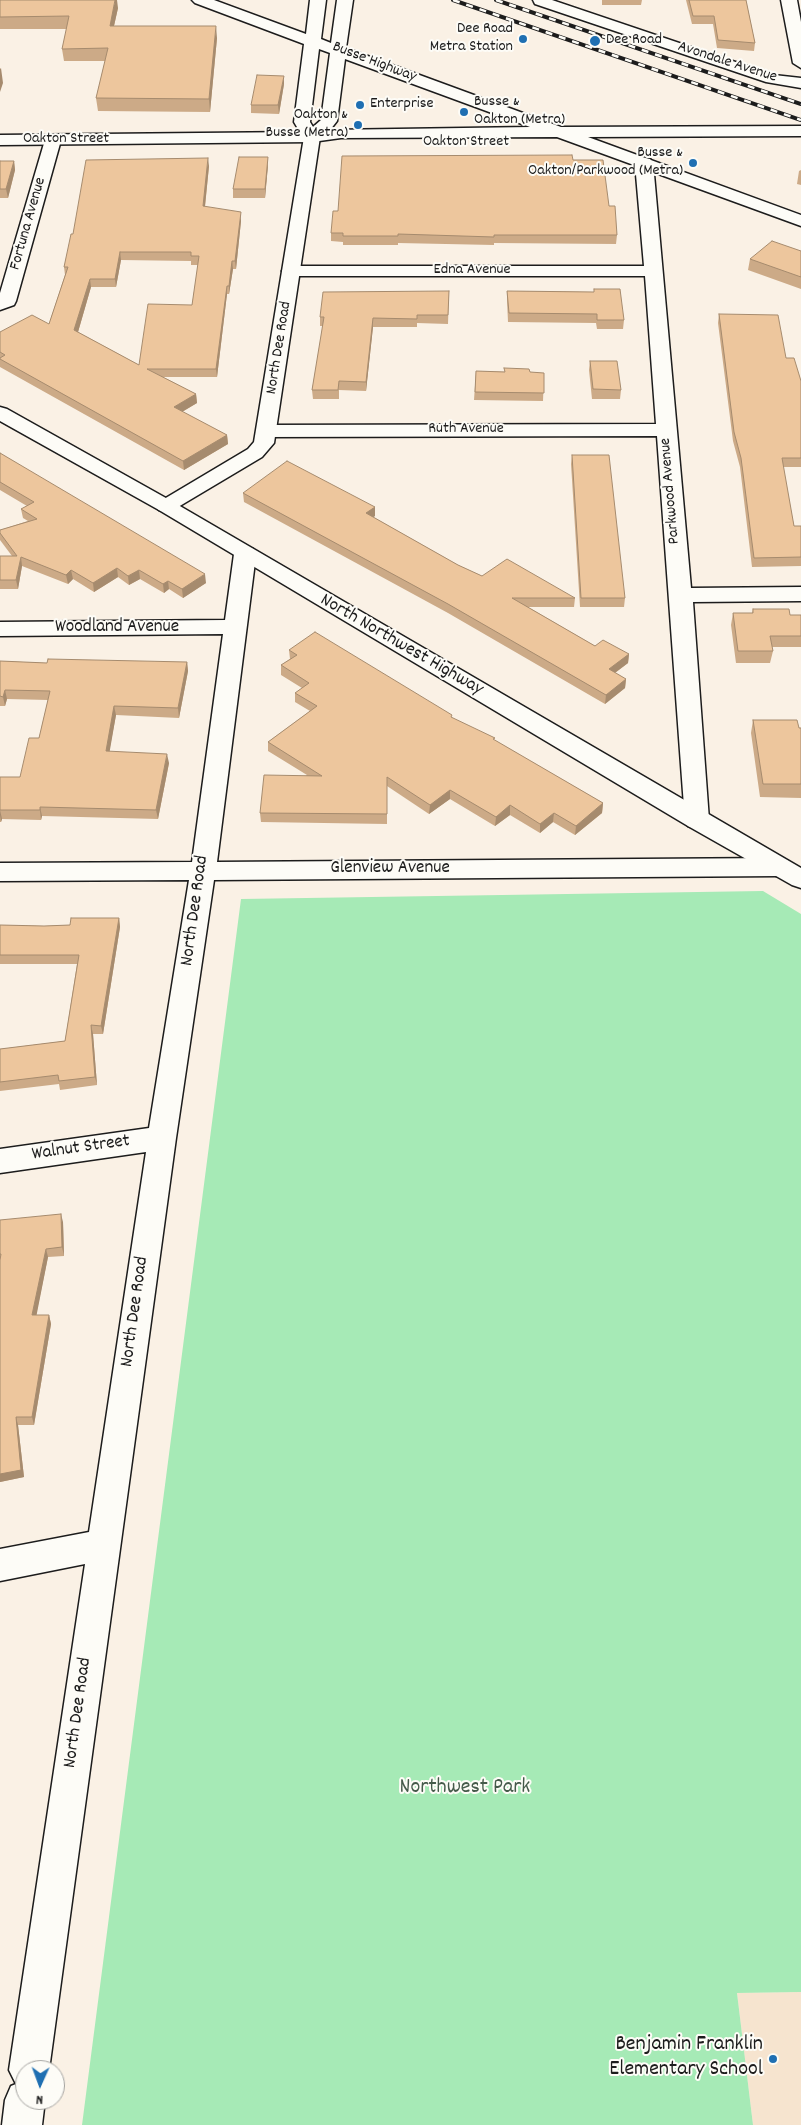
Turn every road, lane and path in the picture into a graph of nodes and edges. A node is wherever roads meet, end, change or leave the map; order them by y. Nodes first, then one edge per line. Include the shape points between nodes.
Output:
1 (200, 0) edge
2 (346, 0) edge
3 (789, 0) edge
4 (540, 1) edge
5 (318, 2) edge
6 (266, 23) junction
7 (314, 40) junction
8 (338, 49) junction
9 (801, 63) edge
10 (801, 83) edge
11 (801, 131) edge
12 (558, 132) junction
13 (312, 138) junction
14 (0, 140) edge
15 (53, 140) junction
16 (801, 142) edge
17 (587, 143) junction
18 (644, 163) junction
19 (801, 221) edge
20 (652, 270) junction
21 (291, 271) junction
22 (0, 304) edge
23 (0, 413) edge
24 (666, 430) junction
25 (267, 431) junction
26 (166, 506) junction
27 (245, 554) junction
28 (801, 594) edge
29 (681, 595) junction
30 (234, 627) junction
31 (0, 629) edge
32 (697, 820) junction
33 (779, 867) junction
34 (202, 870) junction
35 (0, 872) edge
36 (801, 879) edge
37 (162, 1138) junction
38 (0, 1161) edge
39 (103, 1545) junction
40 (0, 1565) edge
41 (30, 2060) edge
42 (24, 2110) edge
43 (22, 2125) edge

1 - 6 street, Busse Highway
2 - 8 street
3 - 9 street
4 - 10 street, Avondale Avenue via 772,79
5 - 6 street via 296,17
5 - 7 street
6 - 7 street, Busse Highway
7 - 8 street, Busse Highway
7 - 13 street via 302,122
8 - 12 street, Busse Highway
8 - 13 street via 329,122
11 - 12 street, Oakton Street
12 - 13 street, Oakton Street via 341,133
12 - 17 street, Busse Highway
13 - 15 street, Oakton Street
13 - 17 street, Oakton Street via 340,143
13 - 21 street, North Dee Road
14 - 15 street, Oakton Street
15 - 22 street, Fortuna Avenue via 7,301
16 - 17 street, Oakton Street
17 - 18 street, Busse Highway
18 - 19 street, Busse Highway
18 - 20 street, Parkwood Avenue
20 - 21 street, Edna Avenue
20 - 24 street, Parkwood Avenue
21 - 25 street, North Dee Road
23 - 26 street, North Northwest Highway
24 - 25 street, Ruth Avenue
24 - 29 street, Parkwood Avenue
25 - 26 street, North Dee Road via 264,443 254,454
26 - 27 street, North Northwest Highway
27 - 30 street, North Dee Road
27 - 32 street, North Northwest Highway
28 - 29 street
29 - 32 street, Parkwood Avenue
30 - 31 street, Woodland Avenue
30 - 34 street, North Dee Road
32 - 33 street, North Northwest Highway
33 - 34 street, Glenview Avenue
33 - 36 street, North Northwest Highway
34 - 35 street, Glenview Avenue
34 - 37 street, North Dee Road
37 - 38 street, Walnut Street
37 - 39 street, North Dee Road
39 - 40 street
39 - 41 street, North Dee Road
42 - 43 street

